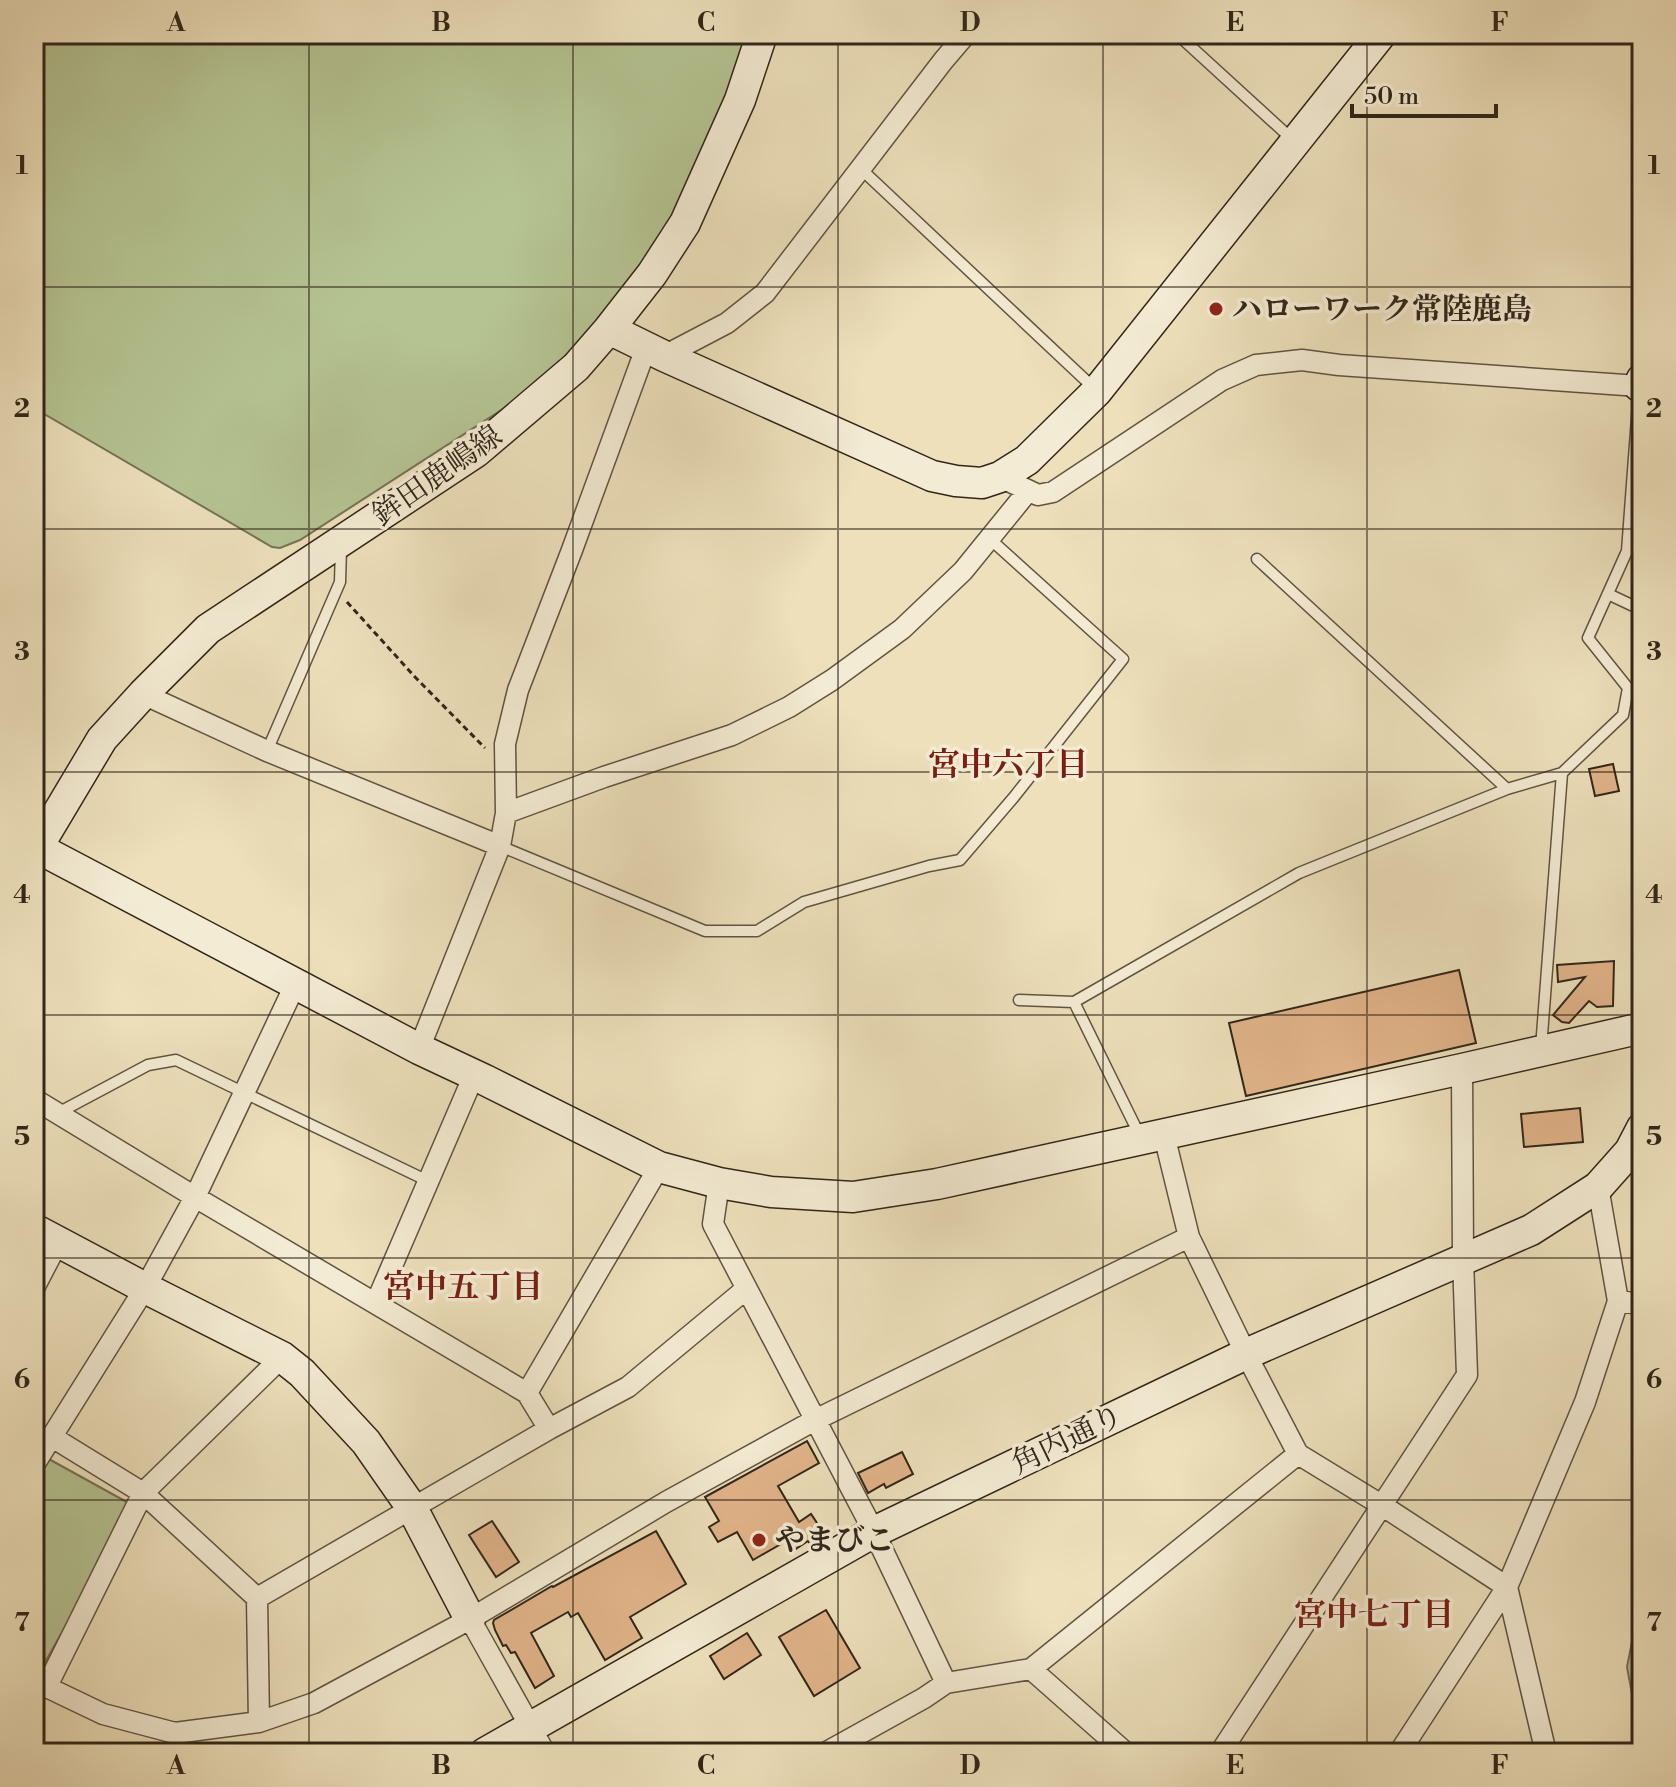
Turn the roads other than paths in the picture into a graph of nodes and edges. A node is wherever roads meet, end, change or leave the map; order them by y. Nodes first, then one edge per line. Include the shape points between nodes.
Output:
1 (762, 34) edge
2 (952, 34) edge
3 (966, 34) edge
4 (1177, 34) edge
5 (1381, 34) edge
6 (943, 61) junction
7 (1296, 143) junction
8 (861, 169) junction
9 (609, 329) junction
10 (655, 352) junction
11 (1641, 384) edge
12 (1097, 391) junction
13 (1000, 477) junction
14 (1028, 491) junction
15 (990, 539) junction
16 (341, 540) junction
17 (1257, 559) dead end
18 (1608, 594) junction
19 (1642, 610) edge
20 (143, 694) junction
21 (267, 751) junction
22 (1562, 773) junction
23 (1507, 789) junction
24 (506, 813) junction
25 (500, 846) junction
26 (35, 849) edge
27 (295, 985) junction
28 (1019, 1000) dead end
29 (1074, 1002) junction
30 (1642, 1028) edge
31 (419, 1049) junction
32 (1541, 1050) junction
33 (1462, 1069) junction
34 (474, 1075) junction
35 (244, 1094) junction
36 (34, 1099) edge
37 (58, 1113) junction
38 (1642, 1128) edge
39 (1153, 1137) junction
40 (659, 1167) junction
41 (428, 1181) junction
42 (719, 1183) junction
43 (1598, 1187) junction
44 (195, 1197) junction
45 (46, 1236) edge
46 (1189, 1237) junction
47 (1463, 1259) junction
48 (34, 1288) edge
49 (145, 1288) junction
50 (746, 1289) junction
51 (1618, 1301) junction
52 (376, 1303) junction
53 (1642, 1304) edge
54 (1246, 1354) junction
55 (282, 1357) junction
56 (527, 1393) junction
57 (815, 1420) junction
58 (549, 1429) junction
59 (52, 1437) junction
60 (1298, 1454) junction
61 (34, 1465) edge
62 (143, 1493) junction
63 (1383, 1506) junction
64 (412, 1508) junction
65 (874, 1532) junction
66 (1507, 1587) junction
67 (257, 1598) junction
68 (470, 1619) junction
69 (1031, 1669) junction
70 (946, 1683) junction
71 (40, 1685) edge
72 (259, 1722) junction
73 (538, 1740) edge
74 (485, 1753) edge
75 (825, 1753) edge
76 (1126, 1753) edge
77 (1220, 1753) edge
78 (1399, 1753) edge
79 (1546, 1753) edge

1 - 9 street, 鉾田鹿嶋線 via 740,100 685,223
2 - 6 lane
3 - 6 street
4 - 7 lane
5 - 7 street
6 - 8 street
7 - 12 street
8 - 10 street via 765,293 727,323
8 - 12 lane
9 - 10 street
9 - 16 street, 鉾田鹿嶋線 via 576,367 476,452
10 - 13 street via 932,476 982,483
10 - 24 street via 518,690 505,744
11 - 14 street via 1302,360 1256,365 1222,380 1053,492
11 - 18 lane via 1627,551
12 - 13 street via 1027,460
13 - 14 street
14 - 15 street
15 - 24 street via 902,629 789,707 732,735
15 - 25 lane via 1123,659 960,860 804,902 757,931 705,931
16 - 20 street, 鉾田鹿嶋線 via 208,629
16 - 21 lane via 337,591
17 - 23 lane
18 - 19 lane
18 - 22 lane via 1588,638 1628,688 1623,715
20 - 21 street
20 - 26 street, 鉾田鹿嶋線 via 102,739
21 - 25 street
22 - 23 lane
22 - 32 lane
23 - 29 lane via 1299,873
24 - 25 street
25 - 31 street
26 - 27 street
27 - 31 street
27 - 35 street
28 - 29 lane
29 - 39 lane
30 - 32 street
31 - 34 street
32 - 33 street
33 - 39 street
33 - 47 street
34 - 40 street
34 - 41 street
35 - 37 lane via 176,1060 148,1065
35 - 41 lane
35 - 44 street
36 - 37 street
37 - 44 street
38 - 43 street, 角内通り via 1630,1151
39 - 42 street via 853,1197
39 - 46 street
40 - 42 street
40 - 56 street
41 - 52 street
42 - 50 street via 713,1224
43 - 47 street, 角内通り via 1531,1230
43 - 51 street
44 - 49 street
44 - 52 street
45 - 48 street
45 - 49 street
46 - 54 street
46 - 57 street
47 - 54 street, 角内通り
47 - 63 street via 1467,1375
49 - 55 street
49 - 59 street
50 - 57 street
50 - 58 street via 628,1387
51 - 53 street
51 - 66 street via 1585,1402
52 - 56 street
54 - 60 street
54 - 65 street, 角内通り
55 - 62 street
55 - 64 street via 366,1442
56 - 58 street
57 - 65 street
57 - 68 street
58 - 64 street
59 - 61 street
59 - 62 street
60 - 63 street
60 - 69 street
62 - 67 street
62 - 71 street
63 - 66 street
63 - 77 street
64 - 67 street
64 - 68 street
65 - 70 street
65 - 73 street, 角内通り
66 - 78 street
66 - 79 street
67 - 72 street
68 - 72 street via 314,1703
68 - 73 street
69 - 70 street
69 - 76 street
70 - 75 street
71 - 72 street via 103,1714 175,1733
73 - 74 street, 角内通り

